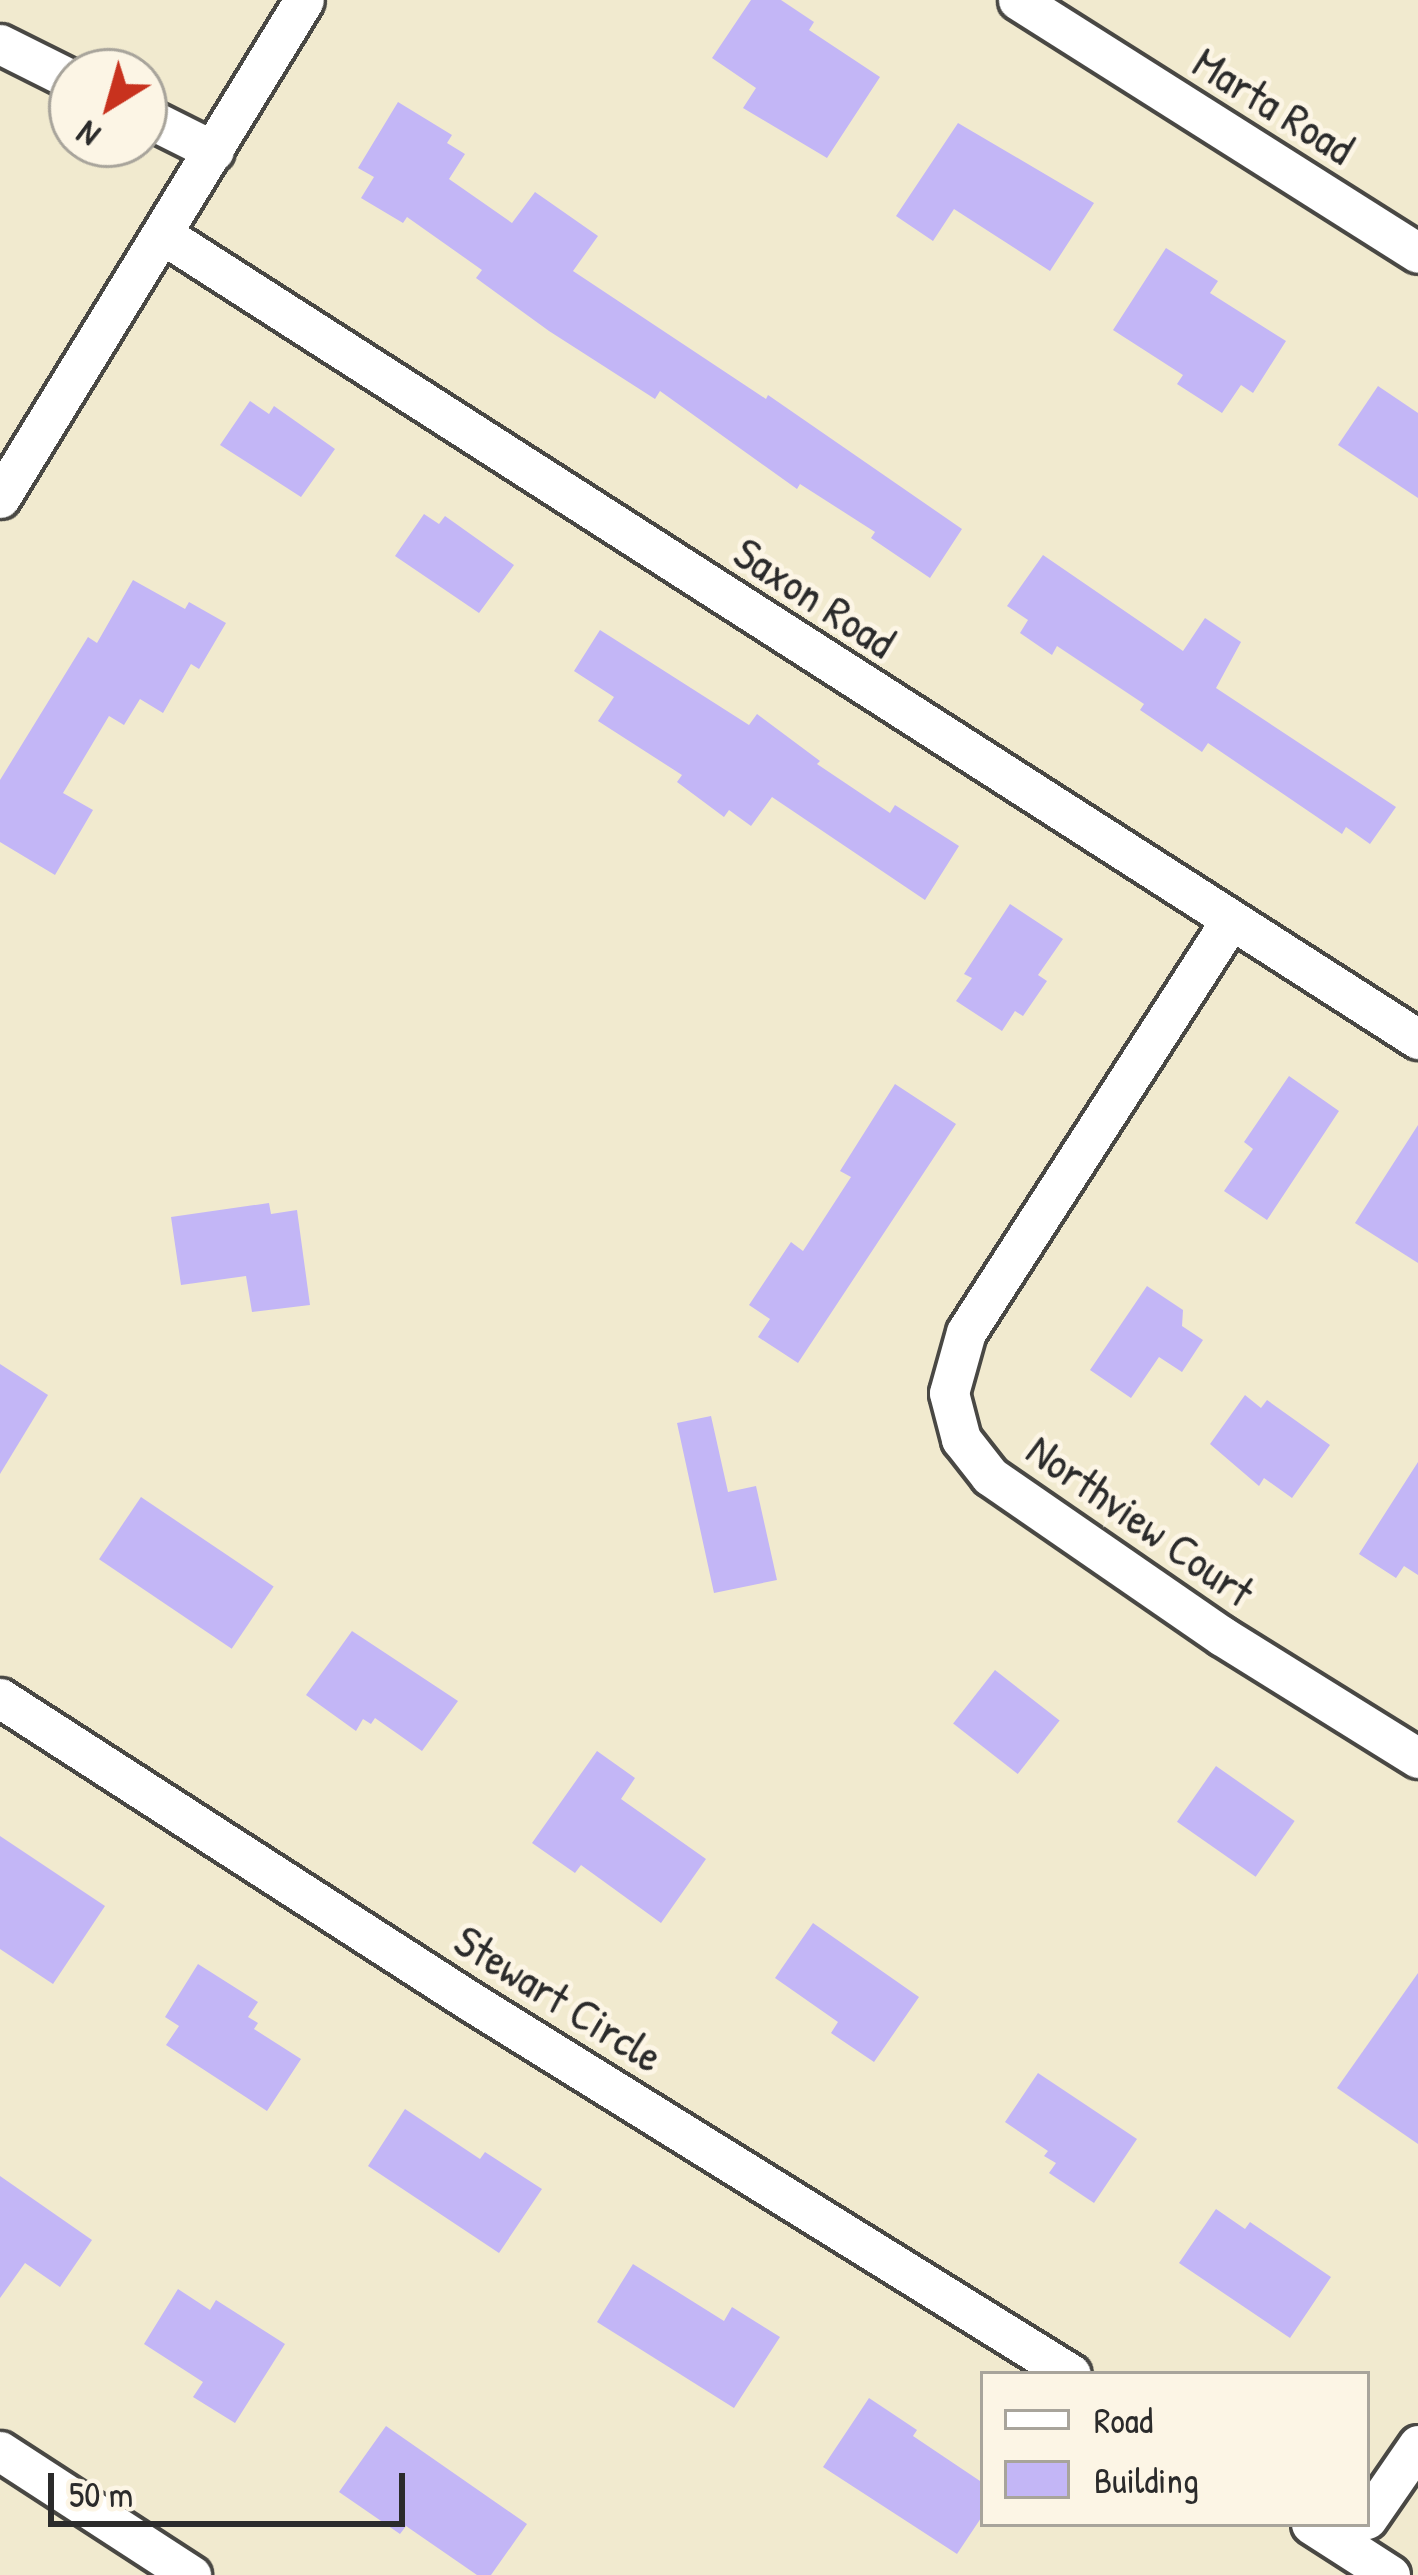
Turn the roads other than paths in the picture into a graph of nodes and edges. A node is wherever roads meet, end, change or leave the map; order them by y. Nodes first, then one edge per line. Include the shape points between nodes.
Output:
1 (304, 0) edge
2 (1018, 0) edge
3 (0, 44) edge
4 (48, 68) edge
5 (168, 128) edge
6 (214, 151) junction
7 (162, 234) junction
8 (1418, 253) edge
9 (0, 498) edge
10 (1230, 921) junction
11 (1418, 1039) edge
12 (0, 1698) edge
13 (1418, 1758) edge
14 (1066, 2371) edge
15 (1418, 2445) edge
16 (0, 2451) edge
17 (1370, 2514) edge
18 (1359, 2530) edge
19 (191, 2575) edge
20 (1390, 2575) edge

1 - 6 street
2 - 8 street, Marta Road
3 - 4 street
5 - 6 street
6 - 7 street
7 - 9 street
7 - 10 street, Saxon Road
10 - 11 street, Saxon Road
10 - 13 street, Northview Court via 966,1332 950,1393 961,1439 990,1476
12 - 14 street, Stewart Circle
15 - 17 street
16 - 19 street
18 - 20 street

